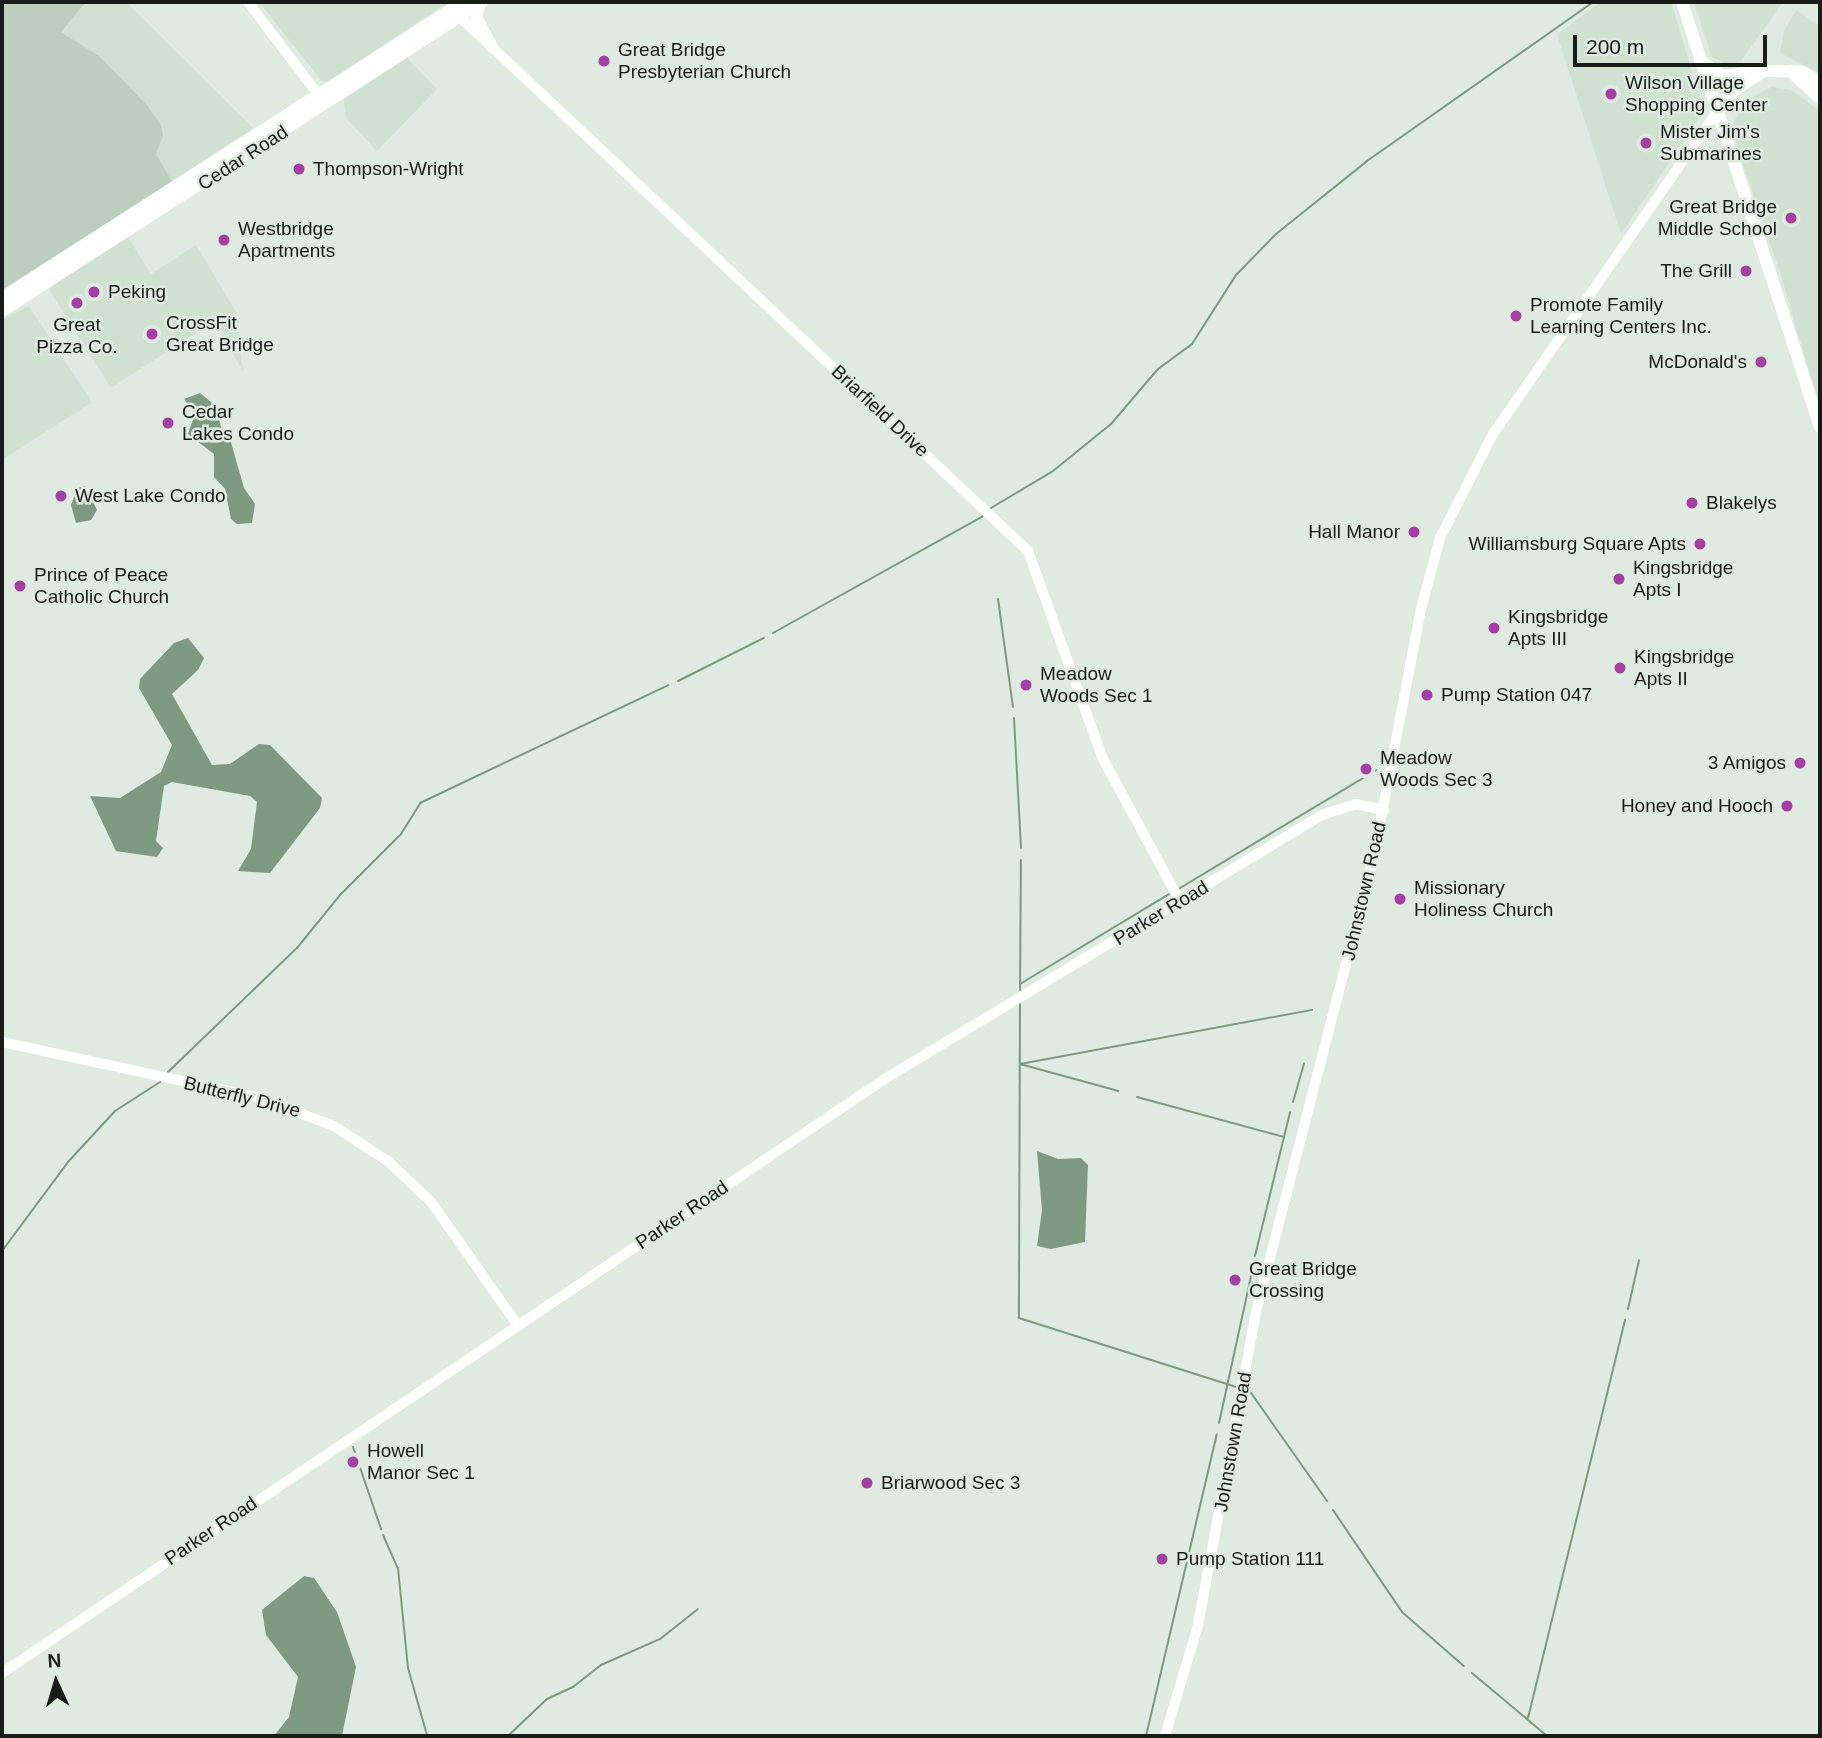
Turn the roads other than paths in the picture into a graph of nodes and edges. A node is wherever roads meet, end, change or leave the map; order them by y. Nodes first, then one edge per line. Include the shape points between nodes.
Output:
1 (248, 2) edge
2 (481, 2) edge
3 (1682, 2) edge
4 (460, 8) edge
5 (492, 47) junction
6 (1699, 60) junction
7 (1764, 71) junction
8 (1818, 90) edge
9 (322, 100) junction
10 (1716, 114) junction
11 (110, 228) junction
12 (35, 290) junction
13 (5, 295) edge
14 (2, 311) edge
15 (1820, 427) edge
16 (1384, 810) junction
17 (1180, 901) junction
18 (2, 1042) edge
19 (518, 1326) junction
20 (2, 1673) edge
21 (1165, 1736) edge

1 - 9 street
2 - 4 main road, Cedar Road
2 - 5 main road via 476,17
3 - 6 main road
4 - 5 street, Briarfield Drive
4 - 9 main road, Cedar Road
5 - 17 street, Briarfield Drive via 1028,551 1102,757
6 - 7 main road via 1724,76
6 - 10 main road
7 - 8 main road via 1790,71
7 - 10 main road via 1734,90
9 - 11 main road, Cedar Road
9 - 12 main road, Cedar Road
10 - 15 main road
10 - 16 street, Johnstown Road via 1493,434 1451,511 1425,587
11 - 12 main road via 40,279
11 - 13 main road, Cedar Road
12 - 13 main road
12 - 14 main road, Cedar Road
16 - 17 street, Parker Road via 1356,804 1340,807
16 - 21 street, Johnstown Road via 1257,1309 1212,1564
17 - 19 street, Parker Road via 883,1080
18 - 19 street, Butterfly Drive via 267,1100 334,1126 379,1154 432,1203
19 - 20 street, Parker Road via 346,1437

